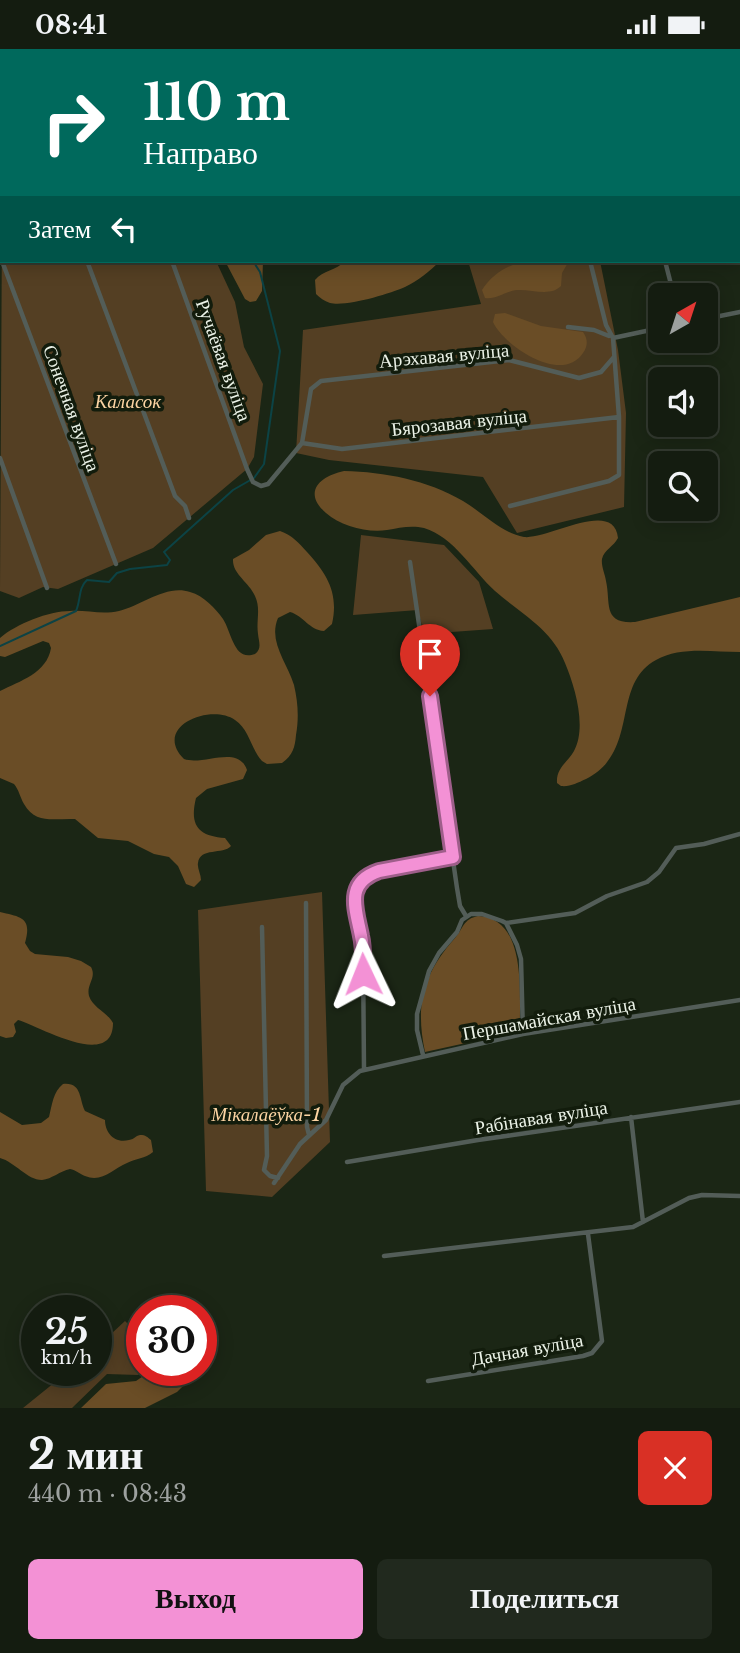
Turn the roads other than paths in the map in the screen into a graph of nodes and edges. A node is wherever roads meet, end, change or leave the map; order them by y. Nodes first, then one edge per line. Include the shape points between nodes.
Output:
1 (3, 263) edge
2 (88, 263) edge
3 (173, 263) edge
4 (590, 263) edge
5 (666, 263) edge
6 (671, 283) edge
7 (740, 312) edge
8 (718, 316) edge
9 (568, 327) dead end
10 (648, 331) edge
11 (613, 338) junction
12 (614, 358) junction
13 (619, 417) junction
14 (302, 443) junction
15 (0, 458) edge
16 (510, 506) dead end
17 (189, 518) dead end
18 (410, 562) dead end
19 (116, 564) dead end
20 (47, 588) dead end
21 (740, 834) edge
22 (453, 857) junction
23 (306, 903) dead end
24 (466, 916) junction
25 (506, 923) junction
26 (262, 927) dead end
27 (740, 1000) edge
28 (523, 1034) junction
29 (423, 1055) junction
30 (364, 1069) junction
31 (740, 1102) edge
32 (631, 1117) junction
33 (309, 1135) junction
34 (347, 1162) dead end
35 (278, 1178) junction
36 (274, 1183) dead end
37 (740, 1196) edge
38 (643, 1222) junction
39 (588, 1234) junction
40 (384, 1256) dead end
41 (428, 1381) dead end

1 - 19 street, Сонечная вуліца
2 - 17 street via 175,496
3 - 14 street, Ручаёвая вуліца via 252,480 261,486 268,484
4 - 11 street
5 - 6 street
7 - 8 street
9 - 11 street
10 - 11 street
11 - 12 street
12 - 13 street
12 - 14 street, Арэхавая вуліца via 601,372 579,378 502,360 321,381 311,389
13 - 14 street, Бярозавая вуліца via 337,449
13 - 16 street via 621,470 617,478
15 - 20 street
18 - 22 street
21 - 25 street via 676,848 647,882 575,913
22 - 24 street via 459,901
22 - 30 street via 372,873 357,887 353,899 363,951
23 - 33 street
24 - 25 street via 482,914
24 - 29 street via 435,958 421,995 416,1021
25 - 28 street via 521,960
26 - 35 street via 264,1170
27 - 28 street, Першамайская вуліца
28 - 29 street, Першамайская вуліца
29 - 30 street, Першамайская вуліца
30 - 33 street via 343,1084 326,1120
31 - 32 street, Рабінавая вуліца
32 - 34 street, Рабінавая вуліца
32 - 38 street
33 - 35 street
35 - 36 street
37 - 38 street via 689,1198
38 - 39 street
39 - 40 street
39 - 41 street, Дачная вуліца via 602,1341 597,1348 559,1361

